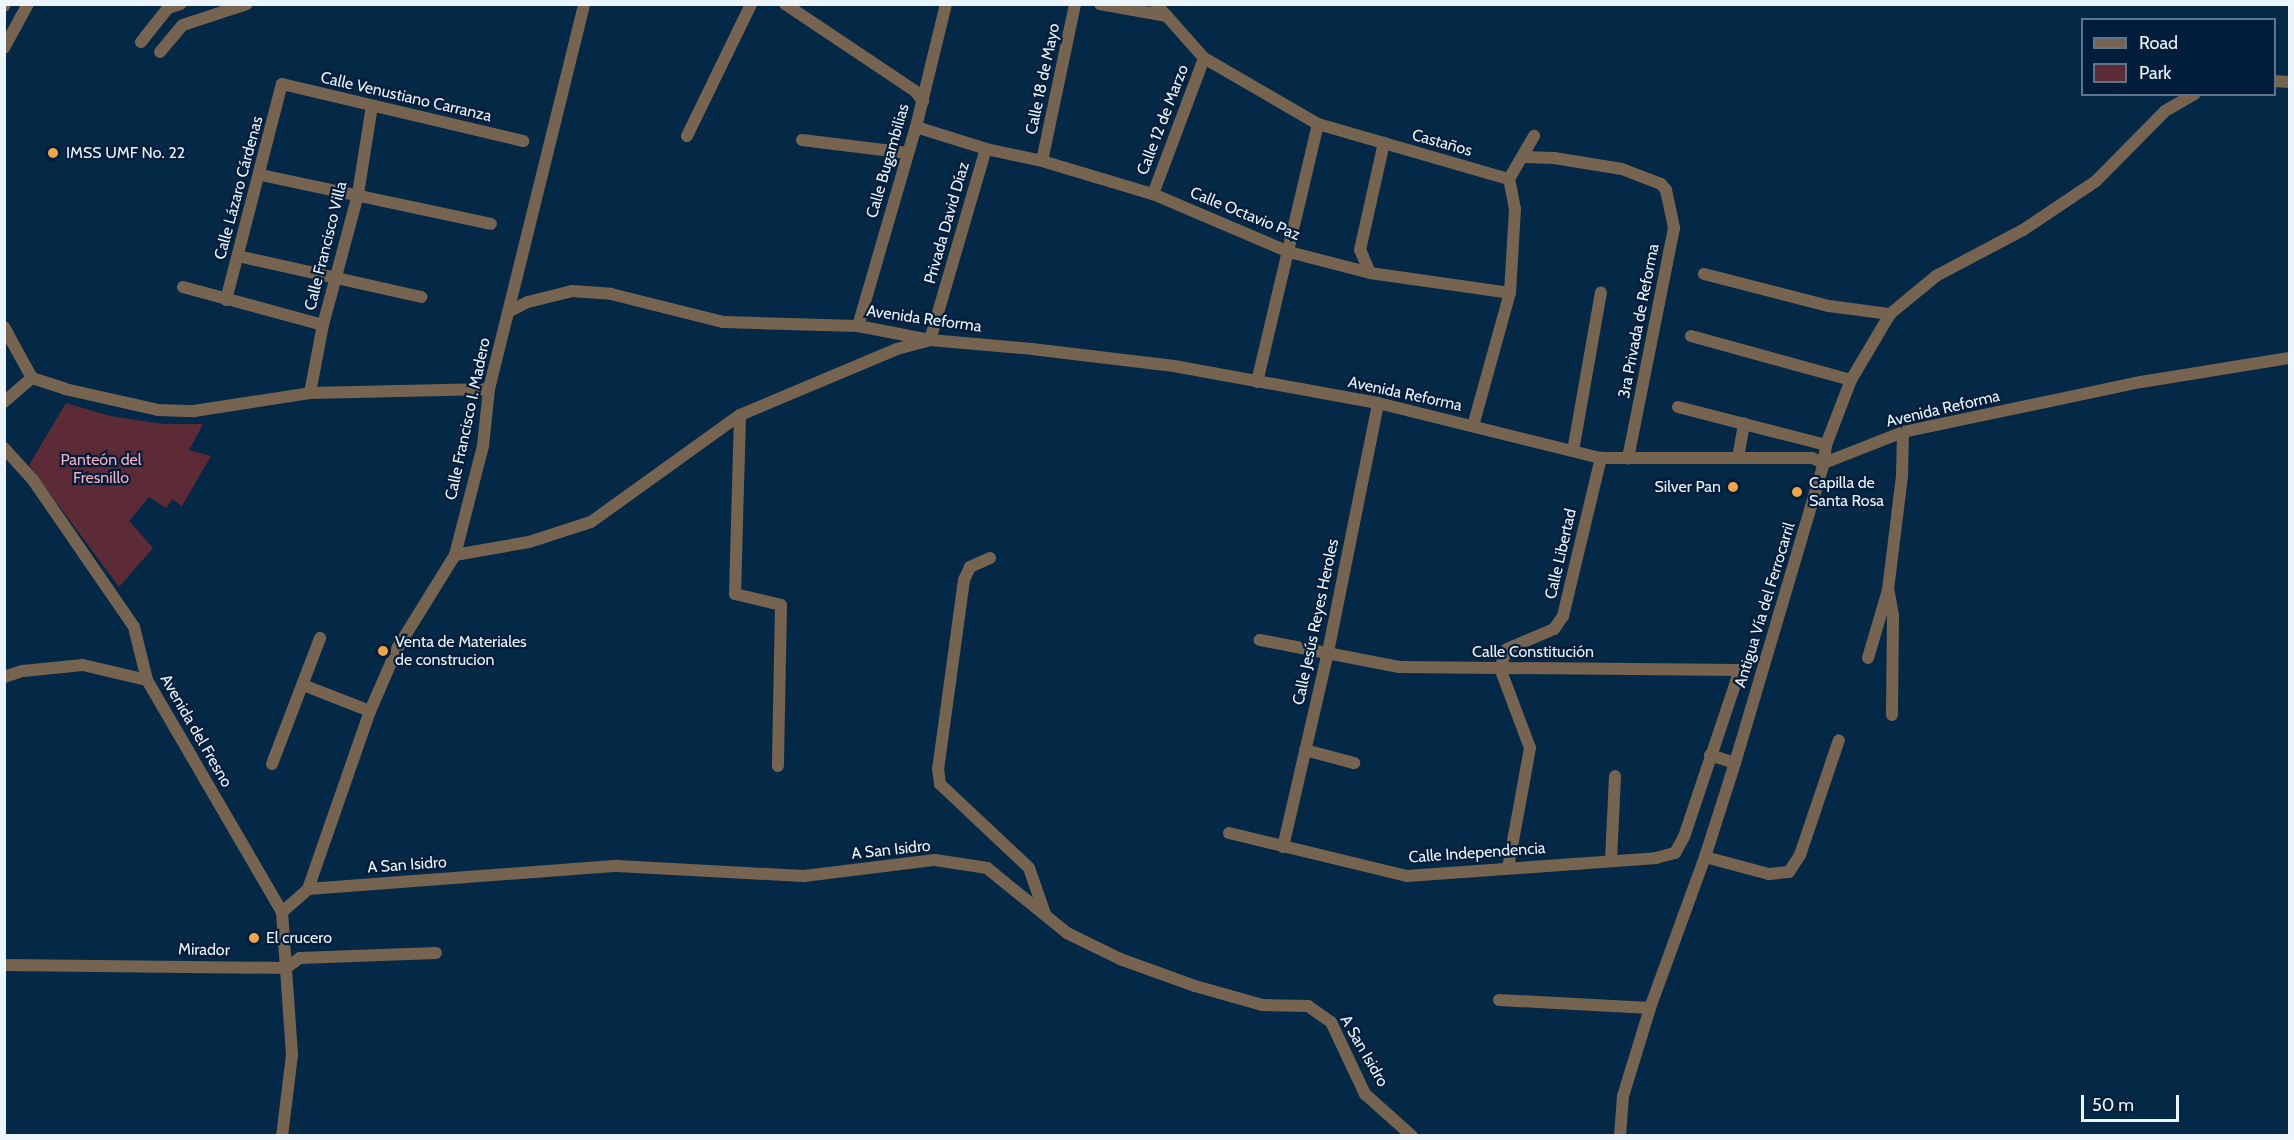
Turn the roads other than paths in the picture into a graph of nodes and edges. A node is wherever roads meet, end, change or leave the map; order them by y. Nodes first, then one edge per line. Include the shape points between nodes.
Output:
1 (28, 4) edge
2 (180, 4) edge
3 (247, 4) edge
4 (584, 4) edge
5 (751, 4) edge
6 (785, 4) edge
7 (945, 4) edge
8 (1075, 4) edge
9 (1100, 4) edge
10 (1156, 4) edge
11 (1167, 16) junction
12 (141, 42) dead end
13 (4, 48) edge
14 (160, 52) dead end
15 (1204, 58) junction
16 (282, 84) joint
17 (2191, 96) edge
18 (923, 101) junction
19 (372, 106) junction
20 (1318, 124) junction
21 (916, 127) junction
22 (687, 136) dead end
23 (1534, 136) dead end
24 (802, 140) dead end
25 (523, 141) dead end
26 (1384, 143) junction
27 (986, 149) junction
28 (908, 153) junction
29 (1523, 157) junction
30 (1042, 161) junction
31 (261, 175) junction
32 (1509, 179) junction
33 (358, 194) junction
34 (1153, 194) junction
35 (491, 225) dead end
36 (1289, 252) junction
37 (238, 256) junction
38 (1370, 273) junction
39 (1704, 274) dead end
40 (334, 279) junction
41 (183, 287) dead end
42 (1601, 292) dead end
43 (1510, 293) junction
44 (421, 297) dead end
45 (226, 300) junction
46 (508, 312) junction
47 (1890, 314) junction
48 (323, 325) junction
49 (858, 326) junction
50 (4, 327) edge
51 (1691, 336) dead end
52 (930, 340) junction
53 (2289, 358) edge
54 (32, 378) junction
55 (1851, 380) junction
56 (1257, 382) junction
57 (489, 389) junction
58 (310, 393) junction
59 (4, 402) edge
60 (1378, 403) junction
61 (1678, 407) dead end
62 (740, 415) junction
63 (1744, 424) junction
64 (1473, 426) junction
65 (1903, 432) junction
66 (1826, 445) junction
67 (4, 448) edge
68 (1573, 451) junction
69 (1601, 458) junction
70 (1628, 458) junction
71 (1738, 458) junction
72 (1824, 463) junction
73 (455, 555) junction
74 (990, 558) dead end
75 (1888, 590) junction
76 (320, 638) dead end
77 (1260, 640) dead end
78 (1328, 652) junction
79 (1868, 658) dead end
80 (1500, 668) junction
81 (4, 677) edge
82 (147, 680) junction
83 (303, 685) junction
84 (370, 711) junction
85 (1892, 715) dead end
86 (1839, 740) dead end
87 (1305, 750) junction
88 (1710, 755) junction
89 (1354, 763) dead end
90 (1735, 763) junction
91 (272, 764) dead end
92 (778, 766) dead end
93 (1615, 776) dead end
94 (1229, 833) dead end
95 (1283, 848) junction
96 (1705, 857) junction
97 (1611, 861) junction
98 (1508, 868) junction
99 (308, 889) junction
100 (282, 912) junction
101 (1045, 915) junction
102 (436, 953) dead end
103 (4, 965) edge
104 (286, 968) junction
105 (1499, 1000) dead end
106 (1650, 1008) junction
107 (282, 1136) edge
108 (1412, 1136) edge
109 (1620, 1136) edge

1 - 13 street
2 - 12 street via 168,8
3 - 14 street via 183,25
4 - 46 street, Calle Francisco I. Madero
5 - 22 street
6 - 18 street via 915,91
7 - 18 street, Calle Bugambilias
8 - 30 street, Calle 18 de Mayo
9 - 11 street
10 - 11 street, Castaños
11 - 15 street, Castaños
15 - 20 street, Castaños
15 - 34 street, Calle 12 de Marzo
16 - 19 street, Calle Venustiano Carranza
16 - 31 street, Calle Lázaro Cárdenas
17 - 47 street, Antigua Vía del Ferrocarril via 2165,111 2096,181 2023,230 1936,276
18 - 21 street, Calle Bugambilias
19 - 25 street, Calle Venustiano Carranza
19 - 33 street, Calle Francisco Villa
20 - 26 street, Castaños
20 - 36 street
21 - 27 street, Calle Octavio Paz
21 - 28 street, Calle Bugambilias
23 - 29 street
24 - 28 street
26 - 32 street, Castaños
26 - 38 street via 1360,250
27 - 30 street, Calle Octavio Paz
27 - 52 street, Privada David Díaz
28 - 49 street, Calle Bugambilias
29 - 32 street
29 - 70 street, 3ra Privada de Reforma via 1622,169 1661,184 1666,190 1674,228
30 - 34 street, Calle Octavio Paz
31 - 33 street
31 - 37 street, Calle Lázaro Cárdenas
32 - 43 street via 1515,209
33 - 35 street
33 - 40 street, Calle Francisco Villa
34 - 36 street, Calle Octavio Paz
36 - 38 street, Calle Octavio Paz
36 - 56 street
37 - 40 street
37 - 45 street, Calle Lázaro Cárdenas
38 - 43 street, Calle Octavio Paz
39 - 47 street via 1829,306
40 - 44 street
40 - 48 street, Calle Francisco Villa
41 - 45 street
42 - 68 street
43 - 64 street
45 - 48 street
46 - 49 street, Avenida Reforma via 528,302 572,291 611,294 723,322
46 - 57 street, Calle Francisco I. Madero
47 - 55 street, Antigua Vía del Ferrocarril
48 - 58 street, Calle Francisco Villa
49 - 52 street, Avenida Reforma
50 - 54 street
51 - 55 street
52 - 56 street, Avenida Reforma via 1174,366
52 - 62 street via 897,349
53 - 65 street, Avenida Reforma via 2141,382
54 - 58 street via 158,410 194,411
54 - 59 street
55 - 66 street, Antigua Vía del Ferrocarril
56 - 60 street, Avenida Reforma
57 - 58 street
57 - 73 street, Calle Francisco I. Madero via 483,446
60 - 64 street, Avenida Reforma
60 - 78 street, Calle Jesús Reyes Heroles
61 - 63 street
62 - 73 street via 591,522 529,542
62 - 92 street via 735,594 781,605
63 - 66 street
63 - 71 street
64 - 68 street, Avenida Reforma
65 - 72 street, Avenida Reforma
65 - 75 street via 1902,476
66 - 72 street, Antigua Vía del Ferrocarril
67 - 82 street, Avenida del Fresno via 33,480 134,627
68 - 69 street, Avenida Reforma
69 - 70 street, Avenida Reforma
69 - 80 street, Calle Libertad via 1563,616 1554,628 1506,649
70 - 71 street, Avenida Reforma
71 - 72 street, Avenida Reforma via 1812,458
72 - 90 street, Antigua Vía del Ferrocarril
73 - 84 street, Calle Francisco I. Madero via 398,646
74 - 101 street via 970,567 964,580 938,769 940,784 1029,868
75 - 79 street
75 - 85 street via 1893,616
76 - 83 street
77 - 78 street, Calle Constitución
78 - 80 street, Calle Constitución via 1399,668
78 - 87 street, Calle Jesús Reyes Heroles
80 - 88 street, Calle Constitución via 1740,670
80 - 98 street via 1530,748
81 - 82 street via 23,671 83,665
82 - 100 street, Avenida del Fresno
83 - 84 street
83 - 91 street
84 - 99 street, Calle Francisco I. Madero
86 - 96 street via 1800,855 1790,872 1769,874
87 - 89 street
87 - 95 street, Calle Jesús Reyes Heroles
88 - 90 street
88 - 97 street, Calle Independencia via 1684,837 1675,853
90 - 96 street, Antigua Vía del Ferrocarril
93 - 97 street
94 - 95 street, Calle Independencia
95 - 98 street, Calle Independencia via 1407,876
96 - 106 street, Antigua Vía del Ferrocarril
97 - 98 street, Calle Independencia
99 - 100 street, Calle Francisco I. Madero
99 - 101 street, A San Isidro via 617,866 804,876 935,860 987,868
100 - 104 street
101 - 108 street, A San Isidro via 1067,933 1120,959 1195,986 1262,1005 1308,1006 1331,1022 1365,1094
102 - 104 street, Mirador via 300,958
103 - 104 street, Mirador
104 - 107 street via 292,1055
105 - 106 street
106 - 109 street, Antigua Vía del Ferrocarril via 1623,1096

